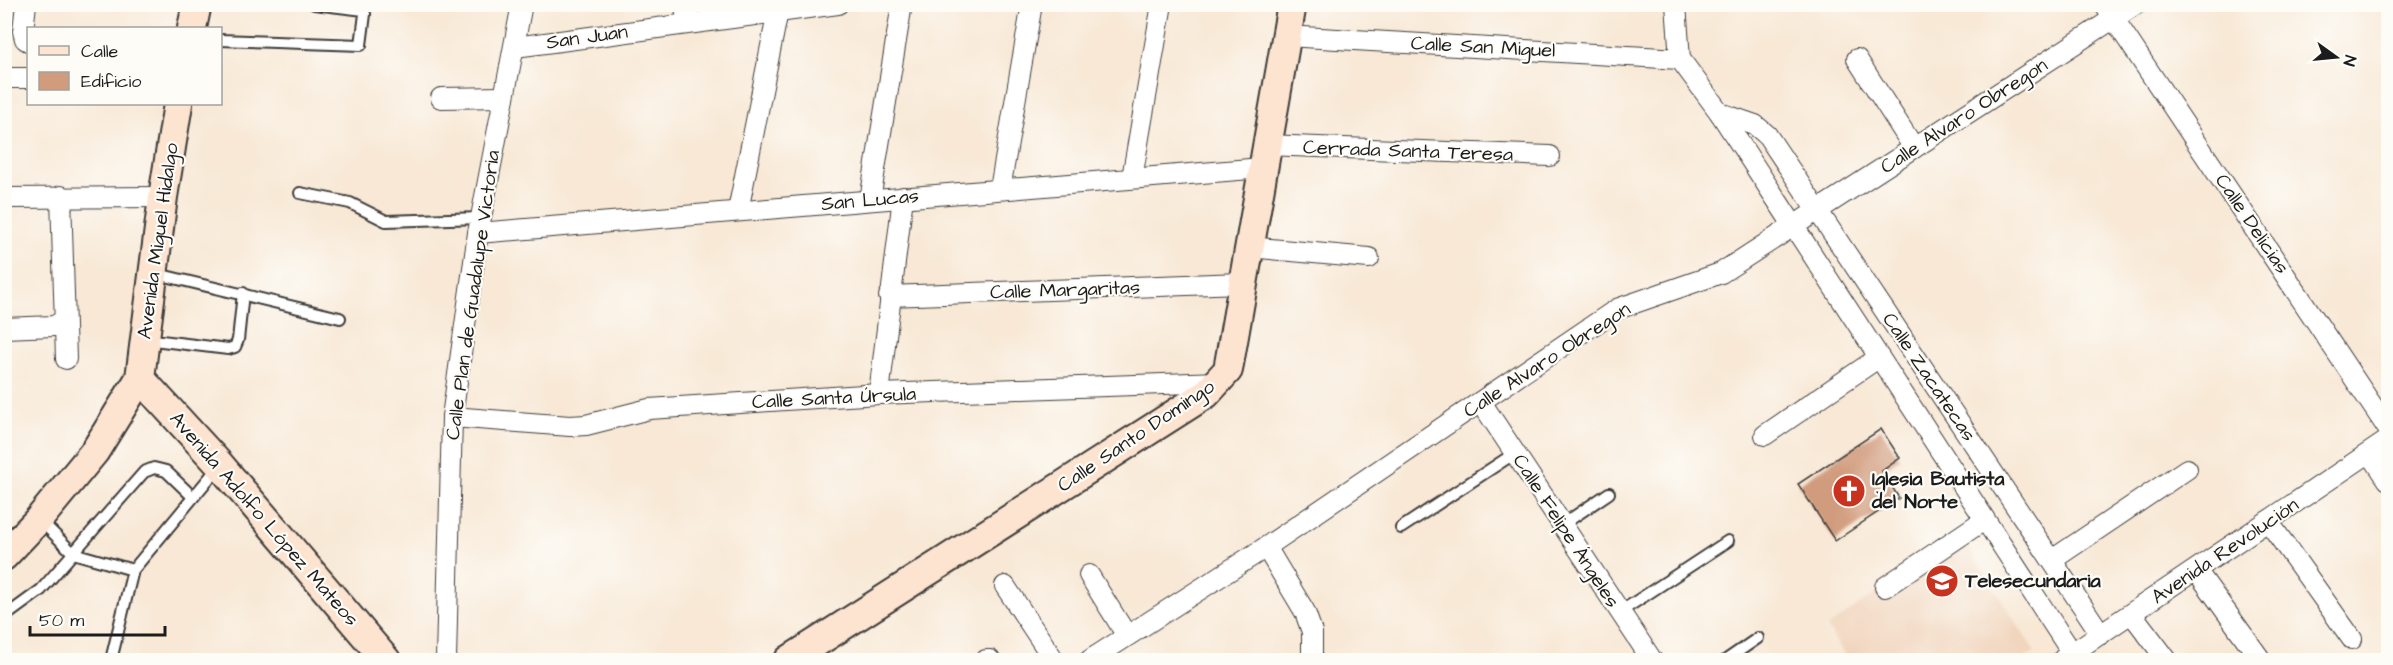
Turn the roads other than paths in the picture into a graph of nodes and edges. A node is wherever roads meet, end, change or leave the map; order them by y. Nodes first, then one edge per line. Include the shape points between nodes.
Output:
1 (26, 4) edge
2 (197, 4) edge
3 (314, 4) edge
4 (522, 4) edge
5 (902, 4) edge
6 (1032, 4) edge
7 (1162, 4) edge
8 (1292, 4) edge
9 (1676, 4) edge
10 (2136, 4) edge
11 (825, 5) edge
12 (778, 11) junction
13 (2110, 12) edge
14 (686, 14) edge
15 (192, 27) edge
16 (1286, 36) junction
17 (27, 40) edge
18 (222, 40) edge
19 (515, 47) junction
20 (1680, 59) junction
21 (1857, 59) dead end
22 (4, 78) edge
23 (27, 78) edge
24 (441, 98) dead end
25 (504, 98) junction
26 (178, 105) edge
27 (1720, 113) junction
28 (1914, 148) junction
29 (1264, 156) junction
30 (1551, 156) dead end
31 (1132, 178) junction
32 (1000, 189) junction
33 (300, 193) dead end
34 (61, 196) junction
35 (163, 197) junction
36 (903, 197) junction
37 (4, 198) edge
38 (870, 200) junction
39 (1817, 210) junction
40 (738, 211) junction
41 (479, 226) junction
42 (1792, 226) junction
43 (1248, 247) junction
44 (1370, 258) dead end
45 (153, 273) junction
46 (1241, 283) junction
47 (243, 293) junction
48 (889, 296) junction
49 (1888, 317) junction
50 (340, 318) dead end
51 (63, 321) junction
52 (4, 328) edge
53 (1862, 334) junction
54 (145, 339) junction
55 (1878, 358) junction
56 (66, 359) dead end
57 (140, 378) junction
58 (1219, 382) junction
59 (879, 394) junction
60 (1481, 402) junction
61 (452, 417) junction
62 (2388, 429) edge
63 (1765, 435) dead end
64 (2388, 440) edge
65 (1515, 453) junction
66 (2370, 453) junction
67 (220, 465) junction
68 (2187, 469) dead end
69 (2388, 480) edge
70 (1610, 493) dead end
71 (193, 497) junction
72 (39, 519) junction
73 (1984, 519) junction
74 (2268, 521) junction
75 (1562, 525) junction
76 (1401, 528) dead end
77 (1728, 540) dead end
78 (1266, 547) junction
79 (73, 553) junction
80 (4, 556) edge
81 (2052, 560) junction
82 (133, 570) junction
83 (2196, 570) junction
84 (1089, 575) dead end
85 (1005, 586) dead end
86 (1885, 587) dead end
87 (1620, 612) junction
88 (2132, 614) junction
89 (4, 617) edge
90 (2101, 634) junction
91 (1127, 636) junction
92 (1758, 638) dead end
93 (2352, 639) dead end
94 (2067, 657) edge
95 (111, 660) edge
96 (386, 660) edge
97 (446, 660) edge
98 (789, 660) edge
99 (1054, 660) edge
100 (1090, 660) edge
101 (1312, 660) edge
102 (1652, 660) edge
103 (1726, 660) edge
104 (2166, 660) edge
105 (2261, 660) edge

1 - 17 street via 23,31
2 - 15 main road
3 - 18 lane via 364,10 361,45
4 - 19 street, Calle Plan de Guadalupe Victoria
5 - 38 street
6 - 32 street
7 - 31 street
8 - 16 main road, Calle Santo Domingo
9 - 20 street
10 - 13 street, Calle Alvaro Obregon
11 - 12 street, San Juan
12 - 14 street, San Juan
12 - 40 street
13 - 28 street, Calle Alvaro Obregon
13 - 62 street, Calle Delicias
14 - 19 street, San Juan
16 - 20 street, Calle San Miguel
16 - 29 main road, Calle Santo Domingo
19 - 25 street, Calle Plan de Guadalupe Victoria
20 - 27 street, Calle Zacatecas
21 - 28 street
22 - 23 street
24 - 25 street
25 - 41 street, Calle Plan de Guadalupe Victoria
26 - 35 main road, Avenida Miguel Hidalgo
27 - 39 street, Calle Zacatecas via 1755,125 1767,135
27 - 42 street, Calle Zacatecas
28 - 39 street, Calle Alvaro Obregon
29 - 30 street, Cerrada Santa Teresa
29 - 31 street, San Lucas
29 - 43 main road, Calle Santo Domingo
31 - 32 street, San Lucas
32 - 36 street, San Lucas
33 - 41 lane via 350,203 386,221
34 - 35 street
34 - 37 street
34 - 51 street
35 - 45 main road, Avenida Miguel Hidalgo
36 - 38 street, San Lucas
36 - 48 street
38 - 40 street, San Lucas
39 - 42 street, Calle Alvaro Obregon
39 - 49 street, Calle Zacatecas
40 - 41 street, San Lucas
41 - 61 street, Calle Plan de Guadalupe Victoria
42 - 53 street, Calle Zacatecas
42 - 60 street, Calle Alvaro Obregon via 1721,273 1617,309
43 - 44 street
43 - 46 main road, Calle Santo Domingo
45 - 47 lane
45 - 54 main road, Avenida Miguel Hidalgo
46 - 48 street, Calle Margaritas
46 - 58 main road, Calle Santo Domingo via 1228,370
47 - 50 lane
47 - 54 lane via 235,347
48 - 59 street
49 - 53 street
49 - 81 street, Calle Zacatecas
51 - 52 street via 54,326
51 - 56 street
53 - 55 street, Calle Zacatecas
54 - 57 main road, Avenida Miguel Hidalgo
55 - 63 street
55 - 73 street, Calle Zacatecas
57 - 67 main road, Avenida Adolfo López Mateos
57 - 72 main road via 94,451
58 - 59 street, Calle Santa Úrsula
58 - 98 main road, Calle Santo Domingo via 1206,394
59 - 61 street, Calle Santa Úrsula via 650,409 570,426
60 - 65 street, Calle Felipe Ángeles
60 - 78 street, Calle Alvaro Obregon
61 - 97 street, Calle Plan de Guadalupe Victoria
64 - 66 street, Avenida Revolución
65 - 75 street, Calle Felipe Ángeles
65 - 76 lane
66 - 69 street
66 - 74 street, Avenida Revolución
67 - 71 lane
67 - 96 main road, Avenida Adolfo López Mateos
68 - 81 street
70 - 75 lane
71 - 79 lane via 166,471 154,468 144,472
71 - 82 lane
72 - 79 lane
72 - 80 main road
73 - 86 street
73 - 94 street, Calle Zacatecas
74 - 83 street, Avenida Revolución
74 - 93 street
75 - 87 street, Calle Felipe Ángeles
77 - 87 lane
78 - 91 street, Calle Alvaro Obregon
78 - 101 street via 1305,612 1312,632
79 - 82 lane
79 - 89 lane via 42,590
81 - 90 street, Calle Zacatecas
82 - 95 lane
83 - 88 street, Avenida Revolución
83 - 105 street
84 - 91 street
85 - 99 street
87 - 102 street, Calle Felipe Ángeles
88 - 90 street, Avenida Revolución
88 - 104 street
90 - 94 street, Avenida Revolución
91 - 100 street, Calle Alvaro Obregon
92 - 103 lane

